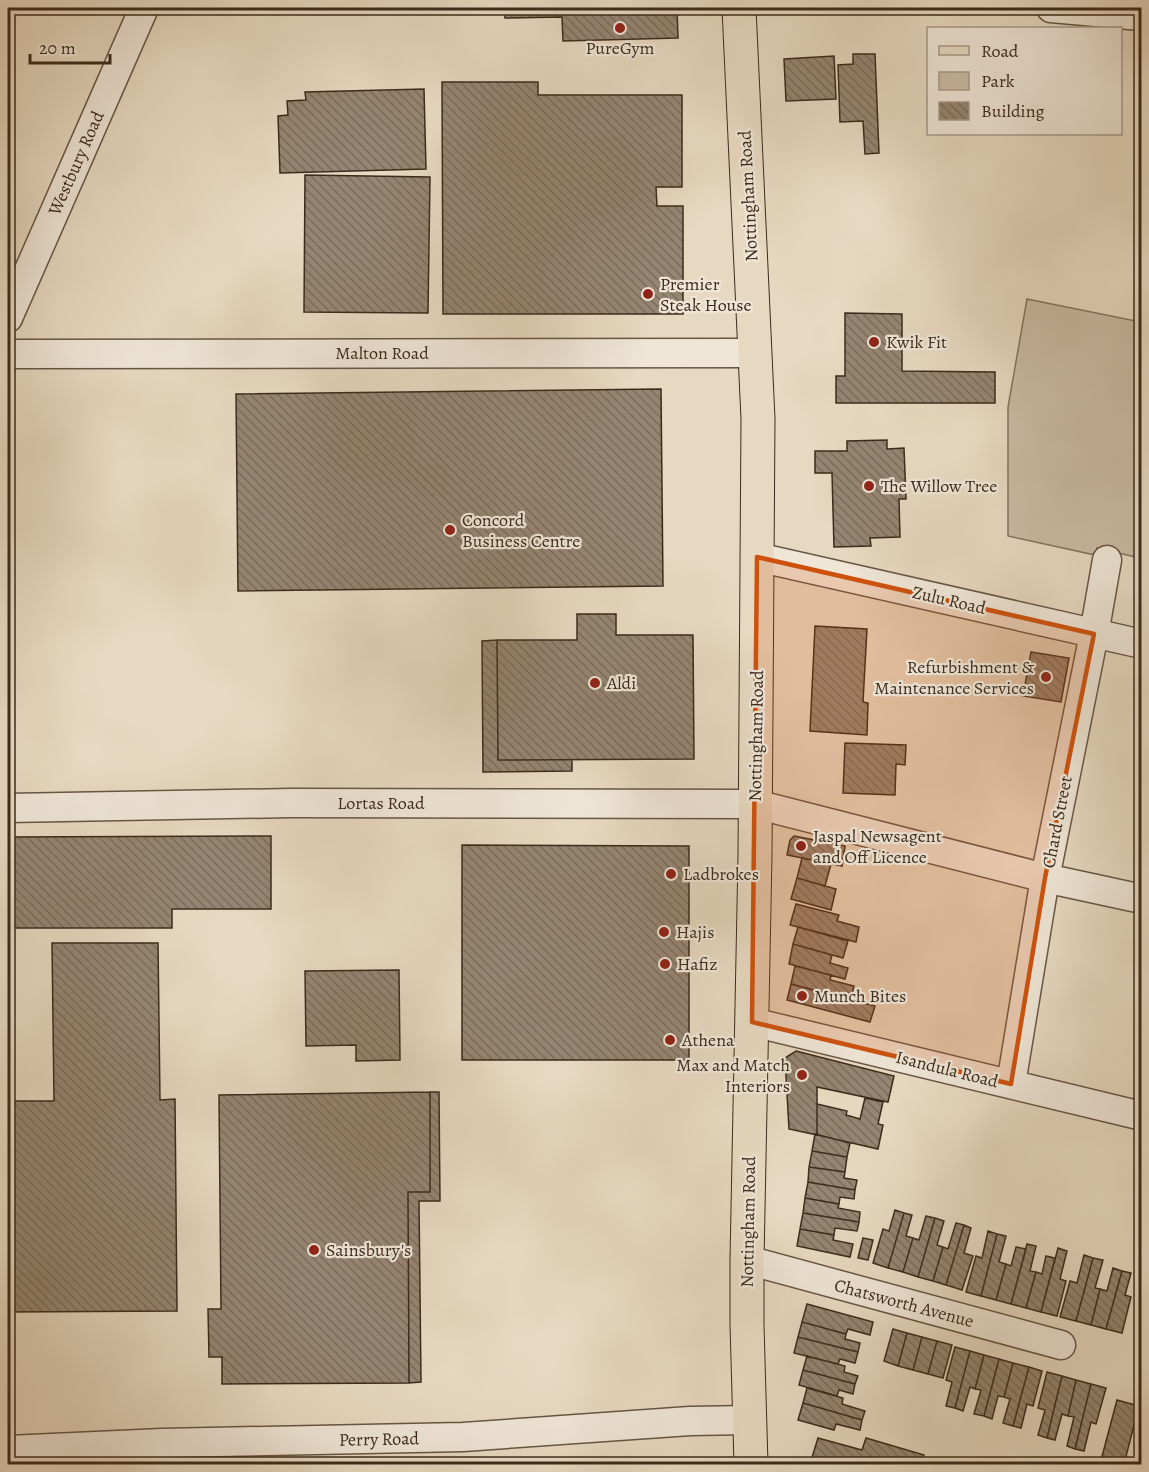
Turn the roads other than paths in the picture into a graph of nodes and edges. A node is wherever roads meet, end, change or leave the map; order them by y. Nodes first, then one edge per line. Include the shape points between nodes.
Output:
1 (144, 8) edge
2 (739, 8) edge
3 (1051, 8) edge
4 (1141, 14) edge
5 (8, 318) edge
6 (756, 353) junction
7 (8, 354) edge
8 (757, 557) junction
9 (1107, 560) dead end
10 (1094, 634) junction
11 (1142, 644) edge
12 (755, 804) junction
13 (8, 808) edge
14 (1045, 878) junction
15 (1142, 899) edge
16 (752, 1022) junction
17 (1011, 1084) junction
18 (1142, 1116) edge
19 (747, 1260) junction
20 (1061, 1346) dead end
21 (750, 1420) junction
22 (8, 1450) edge
23 (751, 1464) edge

1 - 5 street, Westbury Road
2 - 6 main road, Nottingham Road
3 - 4 street
6 - 7 street, Malton Road
6 - 8 main road, Nottingham Road
8 - 10 street, Zulu Road
8 - 12 main road, Nottingham Road
9 - 10 street, Chard Street
10 - 11 street, Zulu Road
10 - 14 street, Chard Street
12 - 13 street, Lortas Road via 291,803
12 - 14 street, Lortas Road
12 - 16 main road, Nottingham Road
14 - 15 street, Lortas Road
14 - 17 street, Chard Street
16 - 17 street, Isandula Road
16 - 19 main road, Nottingham Road
17 - 18 street, Isandula Road
19 - 20 street, Chatsworth Avenue
19 - 21 main road, Nottingham Road
21 - 22 street, Perry Road via 463,1437
21 - 23 main road, Nottingham Road

